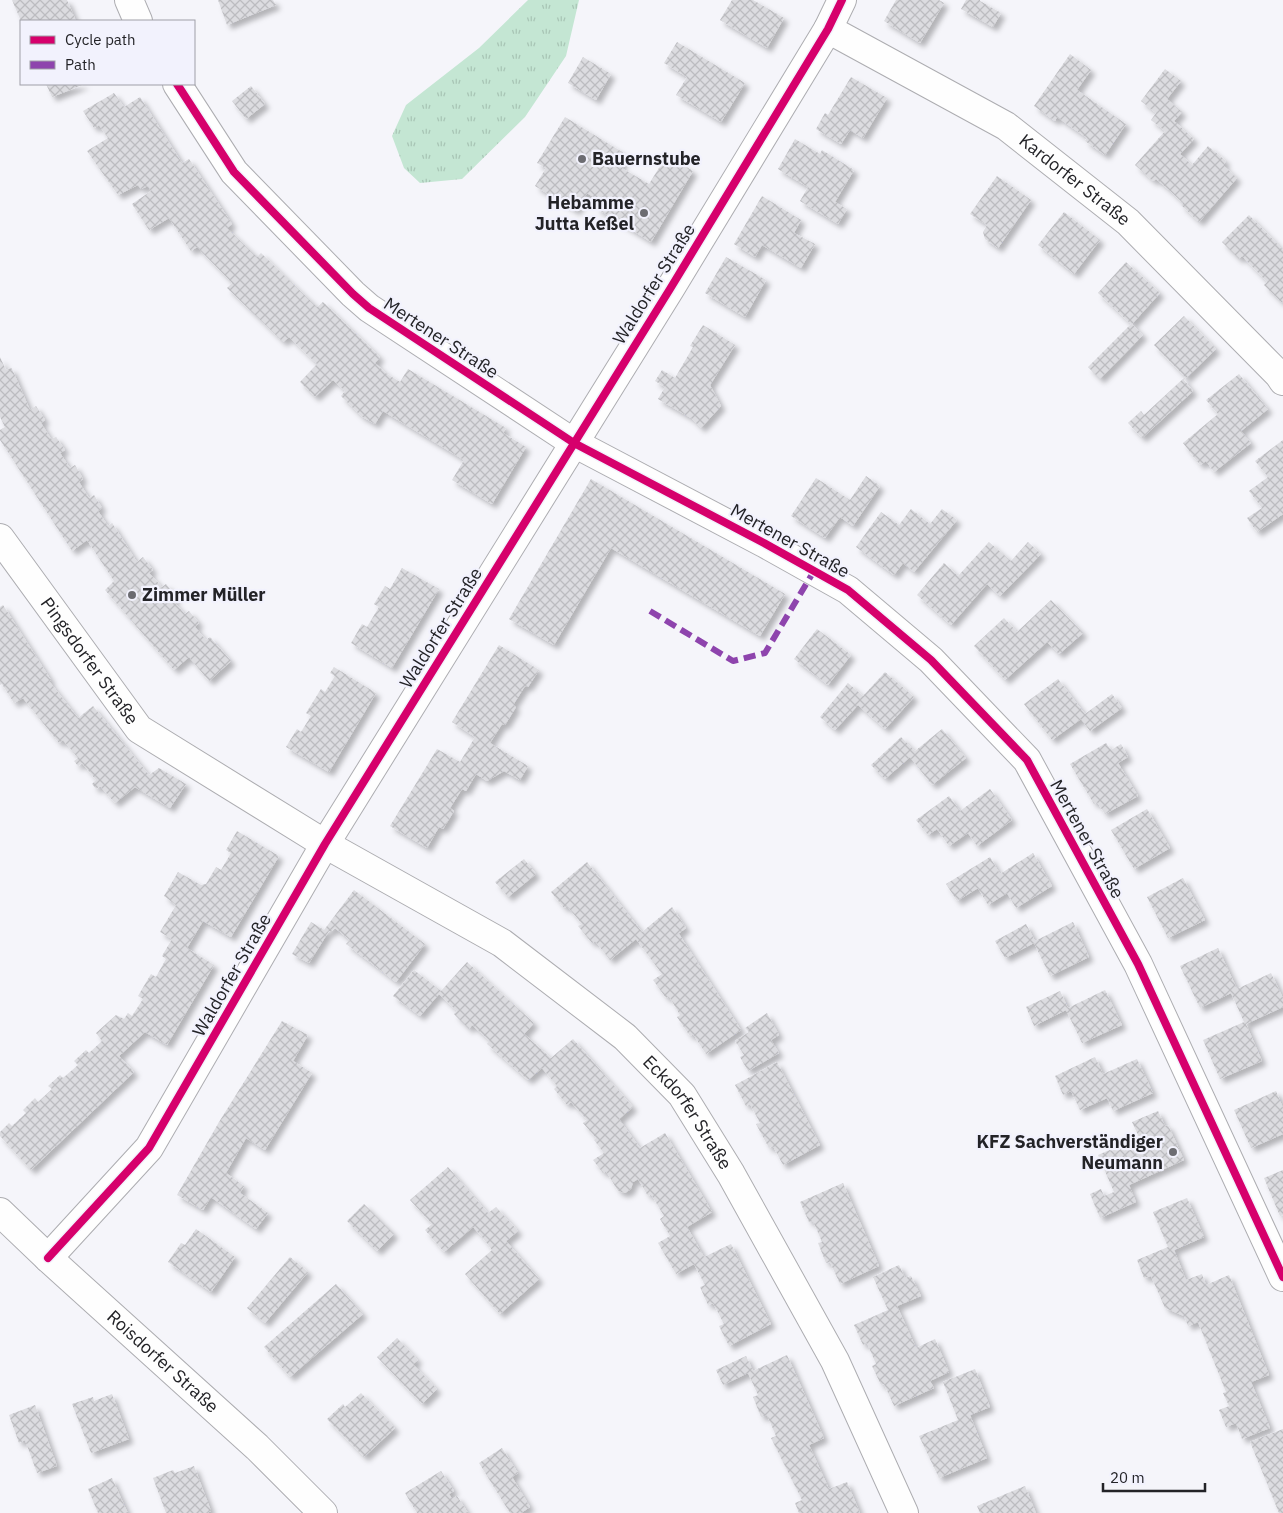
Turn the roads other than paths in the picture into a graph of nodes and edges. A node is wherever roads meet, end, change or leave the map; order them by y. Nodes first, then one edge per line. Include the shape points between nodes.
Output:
1 (129, 0) edge
2 (842, 0) edge
3 (138, 20) edge
4 (828, 29) junction
5 (178, 85) edge
6 (1283, 381) edge
7 (574, 443) junction
8 (0, 538) edge
9 (325, 844) junction
10 (0, 1212) edge
11 (48, 1258) junction
12 (1282, 1274) edge
13 (323, 1513) edge
14 (904, 1513) edge

1 - 3 street
2 - 4 street, Waldorfer Straße
4 - 6 street, Kardorfer Straße via 1006,126 1128,222
4 - 7 street, Waldorfer Straße
5 - 7 street, Mertener Straße via 234,172 353,294 369,308
7 - 9 street, Waldorfer Straße
7 - 12 street, Mertener Straße via 848,590 931,660 1027,760 1138,964
8 - 9 street, Pingsdorfer Straße via 139,729
9 - 11 street, Waldorfer Straße via 149,1148
9 - 14 street, Eckdorfer Straße via 502,943 625,1037 682,1095 731,1174 836,1361
10 - 11 street, Roisdorfer Straße
11 - 13 street, Roisdorfer Straße via 257,1446

